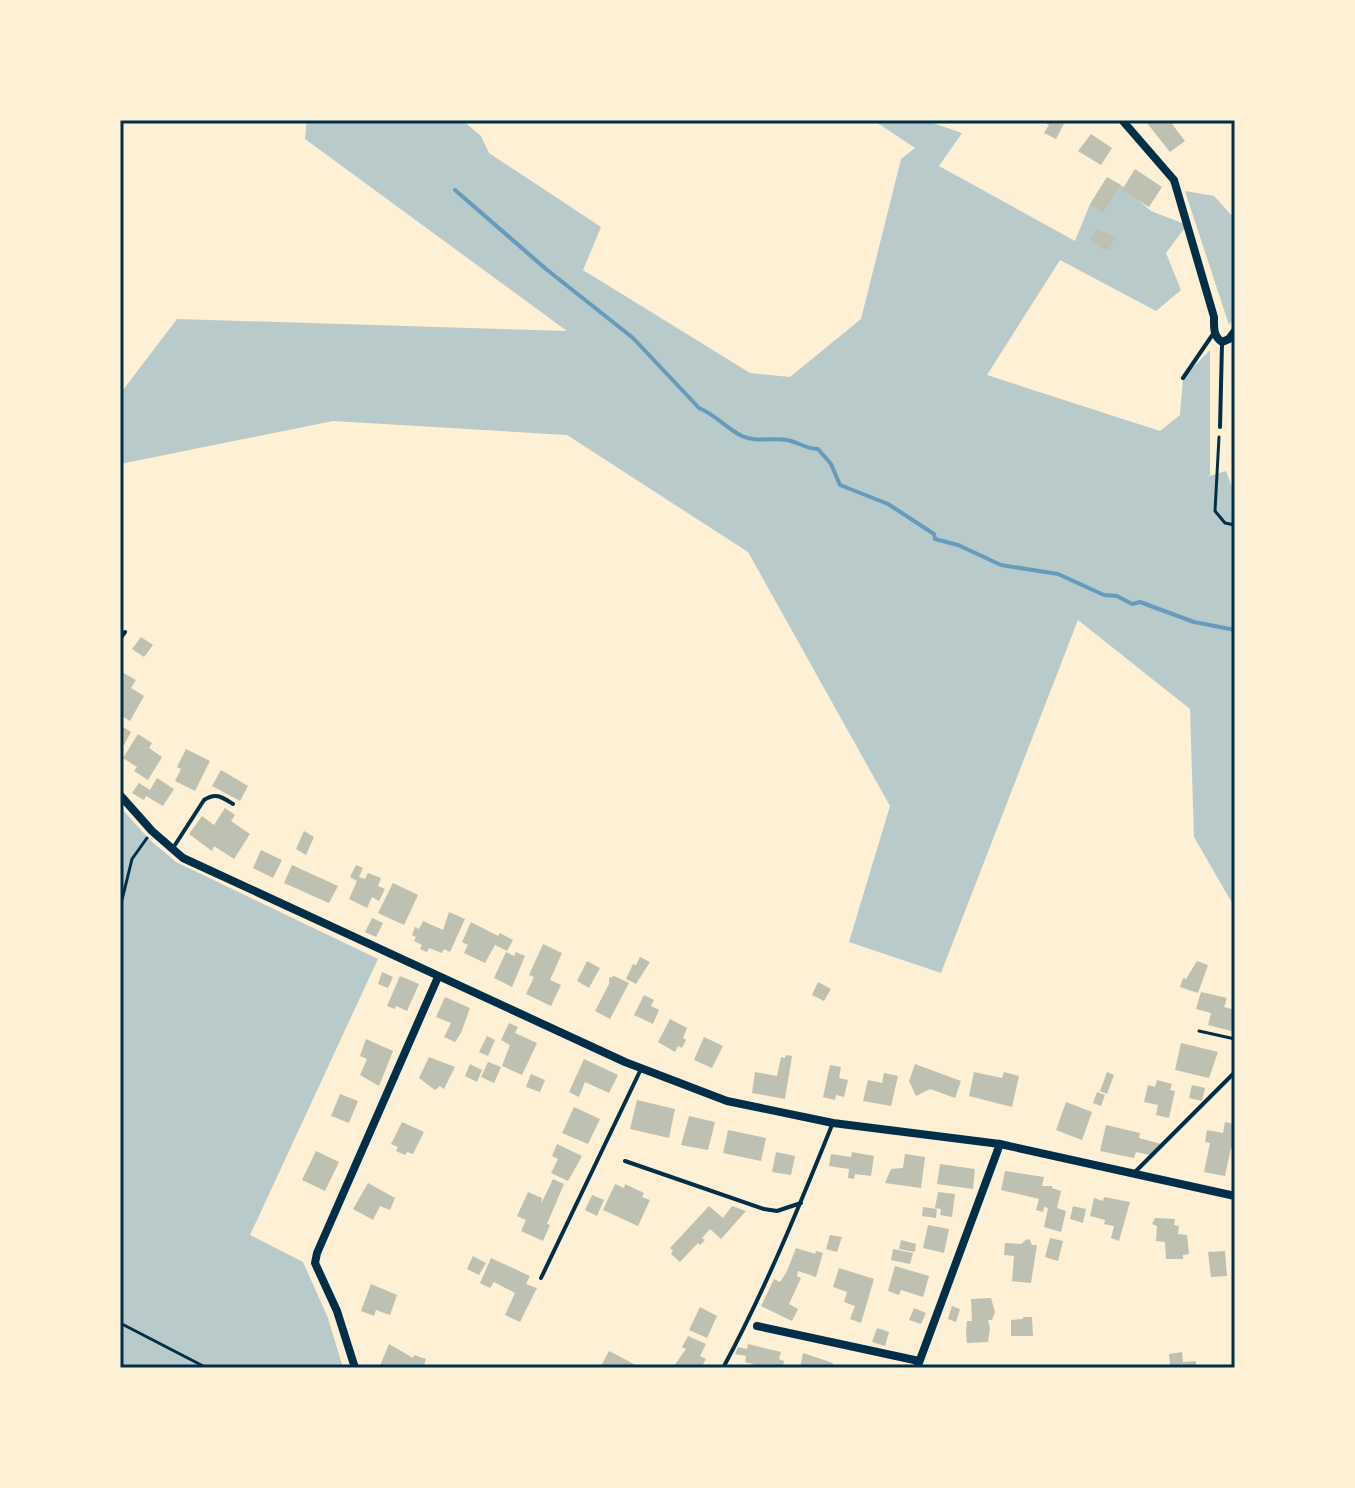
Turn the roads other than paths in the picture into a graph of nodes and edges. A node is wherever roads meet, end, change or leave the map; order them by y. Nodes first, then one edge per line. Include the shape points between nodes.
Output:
1 (1122, 120) edge
2 (1235, 331) edge
3 (1214, 332) junction
4 (1222, 342) junction
5 (1183, 378) dead end
6 (1220, 427) road end
7 (125, 632) dead end
8 (120, 639) edge
9 (120, 795) edge
10 (233, 804) dead end
11 (172, 849) junction
12 (438, 977) junction
13 (641, 1069) junction
14 (1235, 1072) edge
15 (833, 1123) junction
16 (1000, 1144) junction
17 (625, 1161) dead end
18 (1132, 1174) junction
19 (1235, 1196) edge
20 (801, 1203) junction
21 (541, 1278) dead end
22 (757, 1326) dead end
23 (918, 1364) edge
24 (355, 1368) edge
25 (723, 1368) edge

1 - 3 street via 1174,180
2 - 4 street
3 - 4 street
3 - 5 lane
4 - 6 lane
7 - 8 lane
9 - 11 street
10 - 11 lane via 212,795 204,800
11 - 12 street
12 - 13 street
12 - 24 street via 317,1253 315,1263
13 - 15 street via 727,1101
13 - 21 lane
14 - 18 lane
15 - 16 street
15 - 20 lane
16 - 18 street
16 - 23 street
17 - 20 lane via 764,1209 777,1211
18 - 19 street
20 - 25 lane
22 - 23 street

